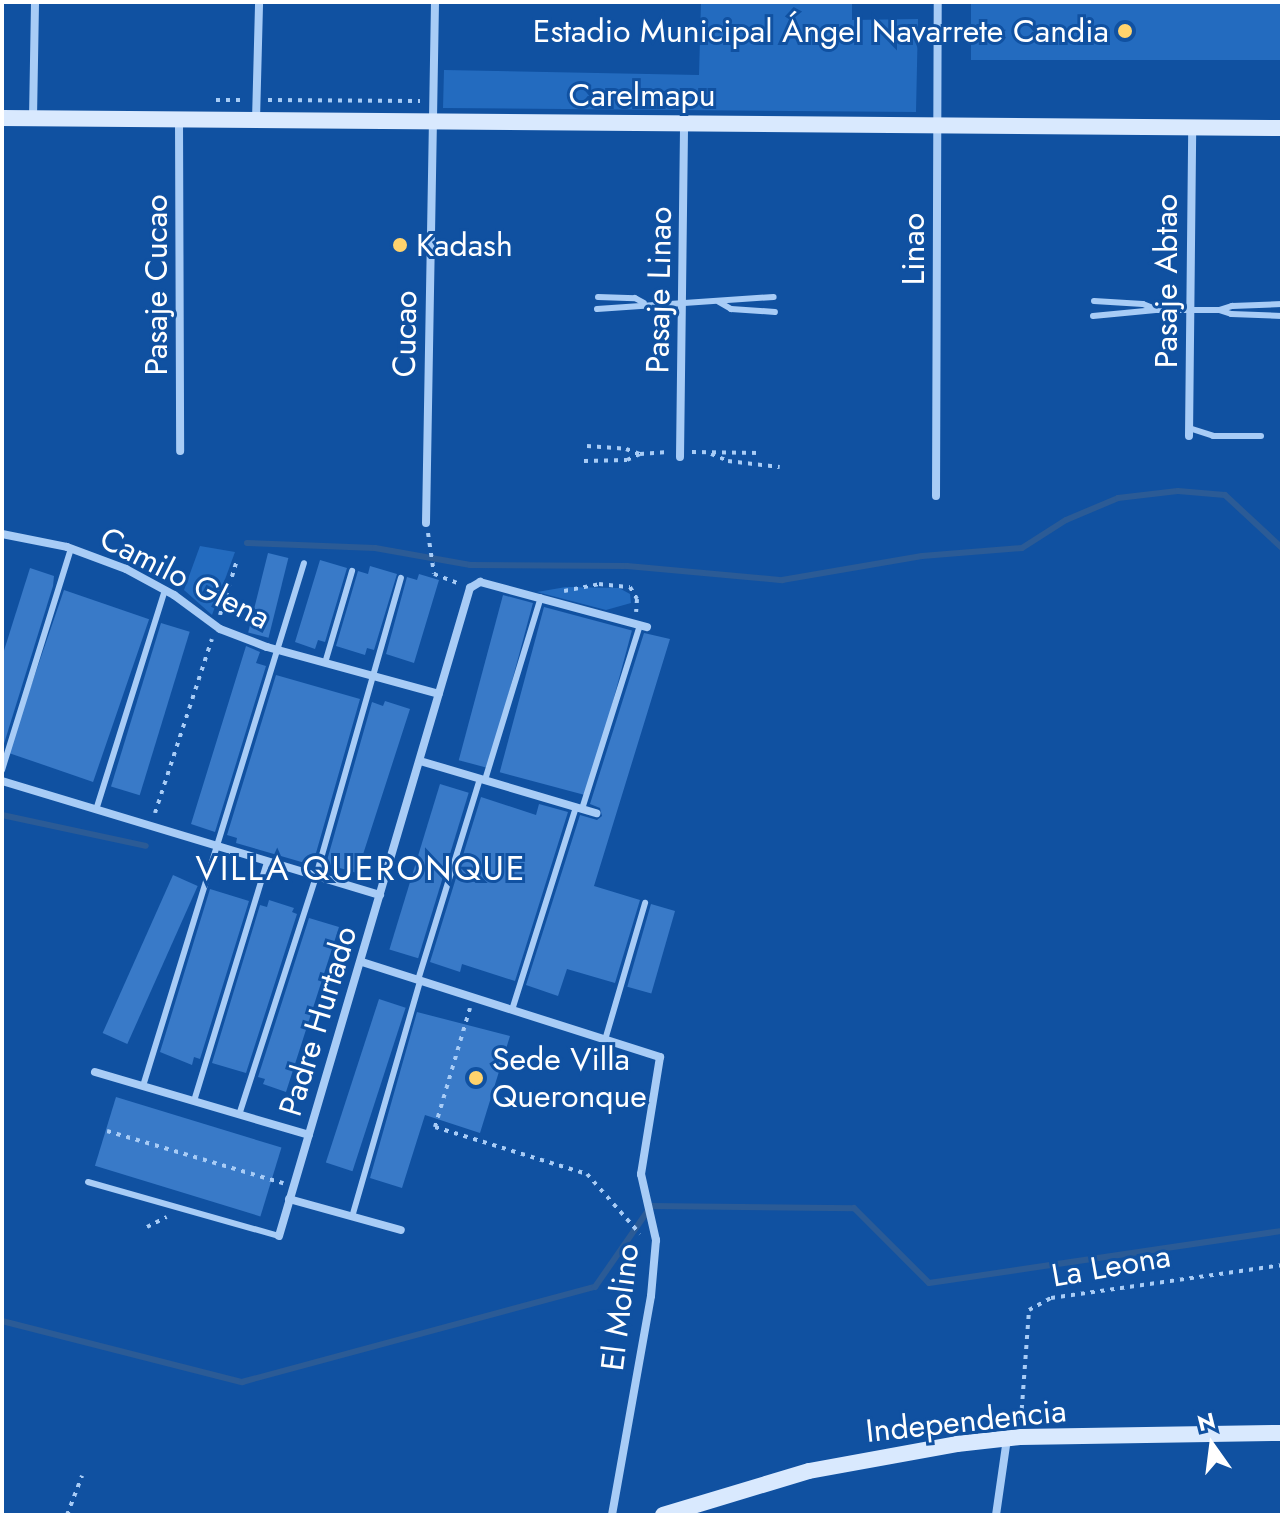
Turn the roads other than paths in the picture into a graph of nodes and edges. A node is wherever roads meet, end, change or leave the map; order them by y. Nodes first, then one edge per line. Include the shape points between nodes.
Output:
1 (35, 2) edge
2 (259, 2) edge
3 (435, 2) edge
4 (938, 2) edge
5 (2, 118) edge
6 (33, 118) junction
7 (179, 119) junction
8 (256, 120) junction
9 (433, 121) junction
10 (684, 123) junction
11 (937, 125) junction
12 (1192, 127) junction
13 (1282, 128) edge
14 (598, 297) dead end
15 (774, 297) dead end
16 (1094, 301) dead end
17 (683, 302) junction
18 (719, 302) junction
19 (644, 303) junction
20 (1282, 304) edge
21 (597, 309) dead end
22 (1190, 309) junction
23 (1158, 310) junction
24 (1219, 310) junction
25 (775, 312) dead end
26 (1093, 316) dead end
27 (1282, 316) edge
28 (1189, 432) joint
29 (1261, 436) dead end
30 (180, 451) dead end
31 (680, 454) road end
32 (936, 496) dead end
33 (426, 523) dead end
34 (2, 534) edge
35 (71, 548) junction
36 (304, 563) dead end
37 (352, 571) dead end
38 (401, 578) dead end
39 (165, 590) junction
40 (540, 597) junction
41 (644, 626) joint
42 (280, 650) junction
43 (325, 663) junction
44 (375, 676) junction
45 (439, 694) junction
46 (420, 761) junction
47 (2, 770) edge
48 (482, 779) junction
49 (2, 781) edge
50 (579, 808) junction
51 (96, 810) junction
52 (596, 813) dead end
53 (216, 847) junction
54 (267, 862) junction
55 (316, 876) junction
56 (380, 895) junction
57 (645, 903) dead end
58 (362, 962) junction
59 (419, 981) junction
60 (512, 1010) junction
61 (605, 1040) junction
62 (95, 1072) dead end
63 (143, 1086) junction
64 (194, 1101) junction
65 (239, 1115) junction
66 (309, 1135) junction
67 (88, 1182) dead end
68 (289, 1199) junction
69 (352, 1217) junction
70 (401, 1230) dead end
71 (279, 1236) joint
72 (1282, 1433) edge
73 (1014, 1438) junction
74 (681, 1512) edge
75 (612, 1515) edge
76 (663, 1515) edge
77 (996, 1515) edge

1 - 6 street
2 - 8 street
3 - 9 street, Cucao
4 - 11 street, Linao
5 - 6 street, Carelmapu
6 - 7 street, Carelmapu
7 - 8 street, Carelmapu
7 - 30 street, Pasaje Cucao
8 - 9 street, Carelmapu
9 - 10 street, Carelmapu
9 - 33 street, Cucao
10 - 11 street, Carelmapu
10 - 17 street, Pasaje Linao
11 - 12 street, Carelmapu
11 - 32 street, Linao
12 - 13 street, Carelmapu
12 - 22 street, Pasaje Abtao
14 - 19 lane
15 - 18 lane
16 - 23 lane
17 - 18 lane
17 - 19 lane
17 - 31 street, Pasaje Linao
18 - 25 lane via 731,309
19 - 21 lane
20 - 24 lane
22 - 23 lane
22 - 24 lane
22 - 28 street, Pasaje Abtao
23 - 26 lane
24 - 27 lane
28 - 29 lane
34 - 35 street, Camilo Glena
35 - 39 street, Camilo Glena
35 - 47 lane
36 - 42 lane
37 - 43 lane
38 - 44 lane
39 - 42 street, Camilo Glena via 216,627
39 - 51 lane
40 - 41 street
40 - 45 street, Padre Hurtado via 480,582 470,588
40 - 48 lane
41 - 50 lane
42 - 43 street, Camilo Glena
42 - 53 lane
43 - 44 street, Camilo Glena
44 - 45 street, Camilo Glena
44 - 55 lane
45 - 46 street, Padre Hurtado
46 - 48 street
46 - 56 street, Padre Hurtado
48 - 50 street
48 - 59 lane
49 - 51 street
50 - 52 street
50 - 60 lane
51 - 53 street
53 - 54 street
53 - 63 lane
54 - 55 street
54 - 64 lane
55 - 56 street
55 - 65 lane
56 - 58 street, Padre Hurtado
57 - 61 lane
58 - 59 street
58 - 66 street, Padre Hurtado
59 - 60 street
59 - 69 lane
60 - 61 street
61 - 75 street, El Molino via 660,1057 641,1174 655,1250 651,1296
62 - 63 street
63 - 64 street
64 - 65 street
65 - 66 street
66 - 68 street, Padre Hurtado
67 - 71 lane
68 - 69 street
68 - 71 street, Padre Hurtado
69 - 70 street
72 - 73 street, Independencia
73 - 74 street, Independencia via 858,1460 766,1482
73 - 77 street
74 - 76 street, Independencia

